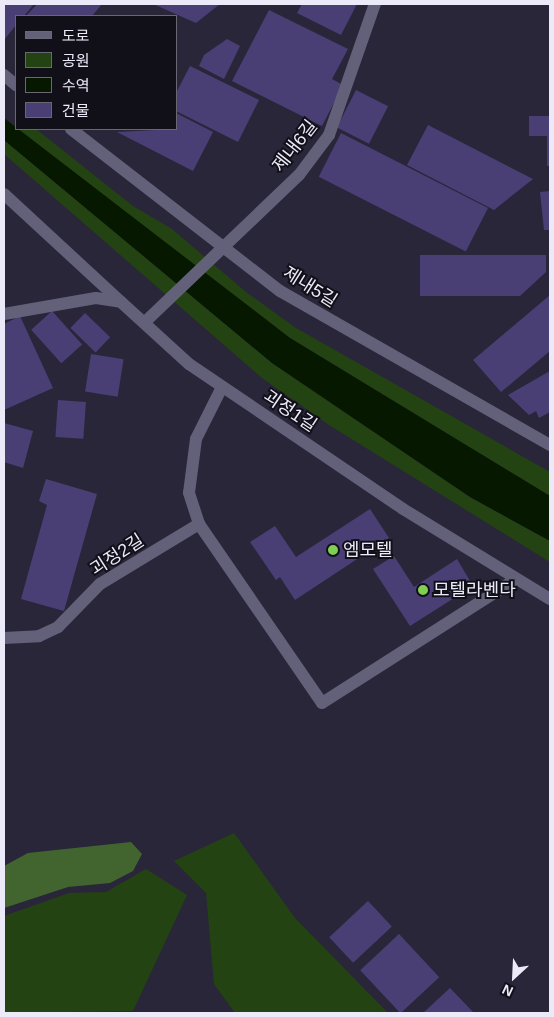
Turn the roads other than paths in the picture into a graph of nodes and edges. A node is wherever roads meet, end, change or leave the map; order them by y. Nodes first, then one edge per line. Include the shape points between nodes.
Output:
1 (375, 4) edge
2 (4, 75) edge
3 (15, 84) edge
4 (72, 130) edge
5 (4, 194) edge
6 (223, 247) junction
7 (121, 302) junction
8 (4, 314) edge
9 (145, 322) junction
10 (222, 387) junction
11 (550, 445) edge
12 (199, 524) junction
13 (516, 579) junction
14 (550, 599) edge
15 (4, 638) edge

1 - 6 street, 제내6길 via 329,135 299,176
2 - 3 street
4 - 6 street, 제내5길
5 - 7 street, 괴정1길
6 - 9 street, 제내6길 via 160,304
6 - 11 street, 제내5길 via 280,291
7 - 8 street via 96,298
7 - 9 street, 괴정1길
9 - 10 street, 괴정1길 via 189,364
10 - 12 street via 196,439 189,493
10 - 13 street, 괴정1길
12 - 13 street via 322,703
12 - 15 street, 괴정2길 via 100,584 58,627 39,636
13 - 14 street, 괴정1길

